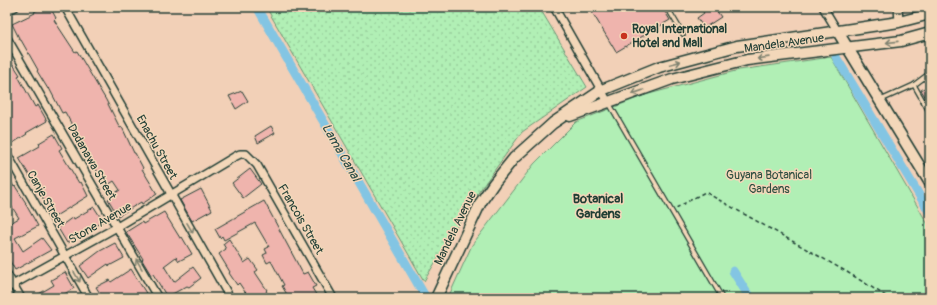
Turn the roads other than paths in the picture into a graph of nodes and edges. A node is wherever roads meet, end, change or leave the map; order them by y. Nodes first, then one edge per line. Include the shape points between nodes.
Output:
1 (15, 7) edge
2 (65, 7) edge
3 (554, 7) edge
4 (667, 7) edge
5 (823, 7) edge
6 (898, 7) edge
7 (7, 11) edge
8 (930, 14) edge
9 (899, 22) junction
10 (838, 32) junction
11 (930, 33) edge
12 (683, 34) dead end
13 (7, 38) edge
14 (847, 47) junction
15 (926, 76) dead end
16 (914, 85) junction
17 (602, 90) junction
18 (879, 101) junction
19 (608, 102) junction
20 (930, 113) edge
21 (553, 123) junction
22 (7, 154) edge
23 (246, 154) joint
24 (930, 183) edge
25 (170, 194) junction
26 (117, 227) junction
27 (65, 256) junction
28 (7, 274) edge
29 (10, 287) edge
30 (438, 295) edge
31 (21, 298) edge
32 (89, 298) edge
33 (158, 298) edge
34 (230, 298) edge
35 (333, 298) edge
36 (722, 298) edge

1 - 7 street
2 - 25 street, Enachu Street
3 - 17 street
4 - 12 lane
5 - 10 street
6 - 9 street
8 - 9 main road, Mandela Avenue
9 - 10 main road, Mandela Avenue
10 - 14 main road
17 -> 10 main road, Mandela Avenue via 659,67 737,46
11 -> 14 main road, Mandela Avenue via 902,41
13 - 26 street, Dadanawa Street
14 - 18 main road
14 -> 19 main road, Mandela Avenue via 747,60 672,79
15 - 16 lane
16 - 18 lane
16 - 20 lane
17 - 19 street
17 - 21 main road, Mandela Avenue
18 - 24 main road
19 - 21 main road, Mandela Avenue
19 - 36 lane
21 - 30 main road, Mandela Avenue via 514,158 481,202
22 - 27 street, Canje Street
23 - 25 street, Stone Avenue via 234,156
23 - 35 street, Francois Street via 256,164
25 - 26 street, Stone Avenue
25 -> 34 street, Enachu Street
26 - 27 street, Stone Avenue
33 -> 26 street, Dadanawa Street
27 - 29 street, Stone Avenue
27 -> 32 street, Canje Street
28 - 29 street
29 - 31 street

